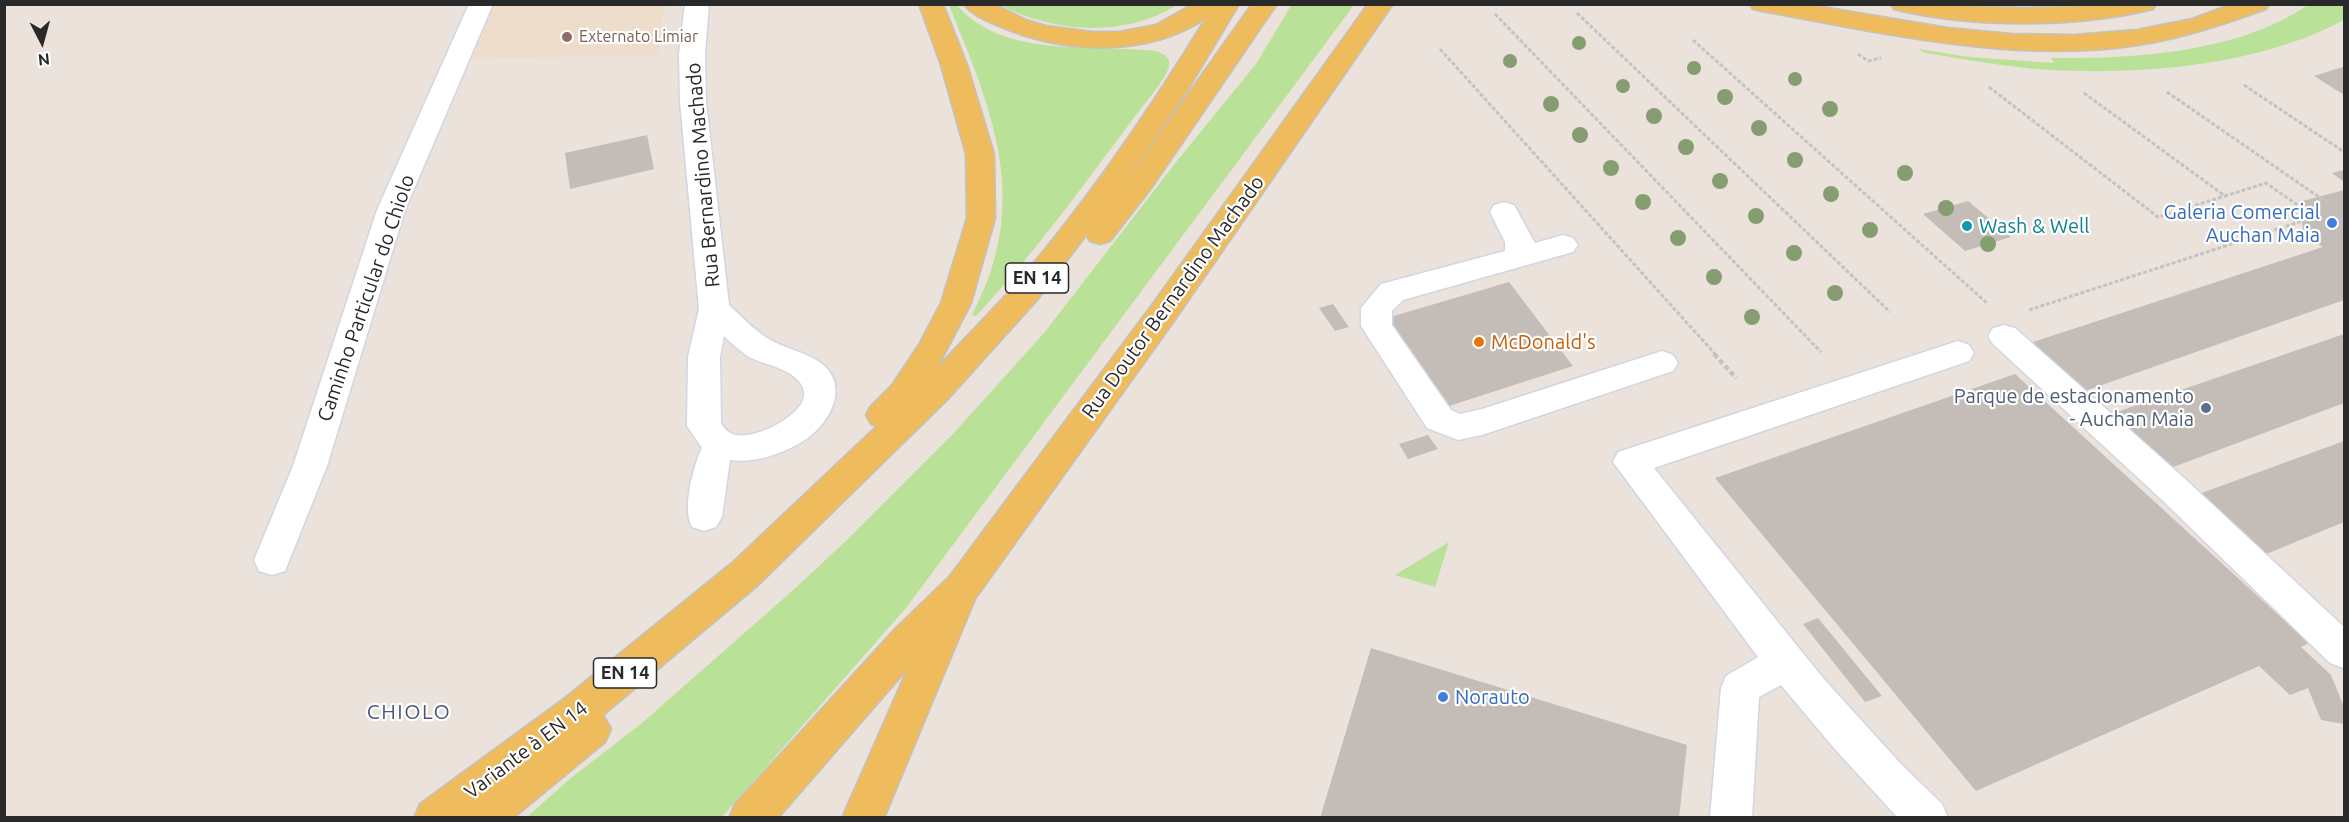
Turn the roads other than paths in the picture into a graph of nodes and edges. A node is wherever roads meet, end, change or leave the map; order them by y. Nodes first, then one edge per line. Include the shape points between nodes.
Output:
1 (481, 4) edge
2 (697, 4) edge
3 (931, 4) edge
4 (976, 4) edge
5 (1209, 4) edge
6 (1227, 4) edge
7 (1265, 4) edge
8 (1382, 4) edge
9 (1762, 4) edge
10 (1903, 4) edge
11 (2144, 4) edge
12 (2257, 4) edge
13 (1504, 212) dead end
14 (1563, 245) dead end
15 (1520, 256) junction
16 (714, 309) junction
17 (1999, 323) road end
18 (1958, 352) dead end
19 (1662, 363) dead end
20 (721, 446) junction
21 (704, 517) dead end
22 (806, 518) junction
23 (272, 560) dead end
24 (963, 587) junction
25 (2344, 651) edge
26 (1786, 661) junction
27 (435, 818) edge
28 (480, 818) edge
29 (750, 818) edge
30 (863, 818) edge
31 (1731, 818) edge
32 (1927, 818) edge

1 - 23 street, Caminho Particular do Chiolo via 391,210 310,466
2 - 16 street, Rua Bernardino Machado via 693,101
3 - 22 main road via 980,154 981,219 956,303 933,348 904,394 826,472
4 - 5 main road via 998,18 1036,32 1086,40 1164,30
6 - 22 main road, EN 14 via 1128,158 1026,292 935,391
7 - 28 main road, Variante à EN 14 / EN 14 via 1142,181 1069,273 845,511 700,641
8 - 24 main road, Rua Doutor Bernardino Machado
9 - 12 main road via 1924,33 2066,42 2161,33 2214,21
10 - 11 main road via 2039,14 2100,12
13 - 15 street via 1520,242
14 - 15 street
15 - 19 street via 1392,292 1376,308 1377,326 1439,418 1458,427 1482,422
16 - 20 street, Rua Bernardino Machado via 704,357 704,426
16 - 20 street, Rua Bernardino Machado via 753,344 808,370 817,380 820,394 816,410 777,441 746,449
17 - 25 street
18 - 26 street via 1630,462
20 - 21 street via 713,461
22 - 27 main road, Variante à EN 14 / EN 14 via 745,574 596,697
24 - 29 main road, Rua Doutor Bernardino Machado via 908,641
24 - 30 main road, Rua Doutor Bernardino Machado
26 - 31 street via 1740,688
26 - 32 street via 1880,772

